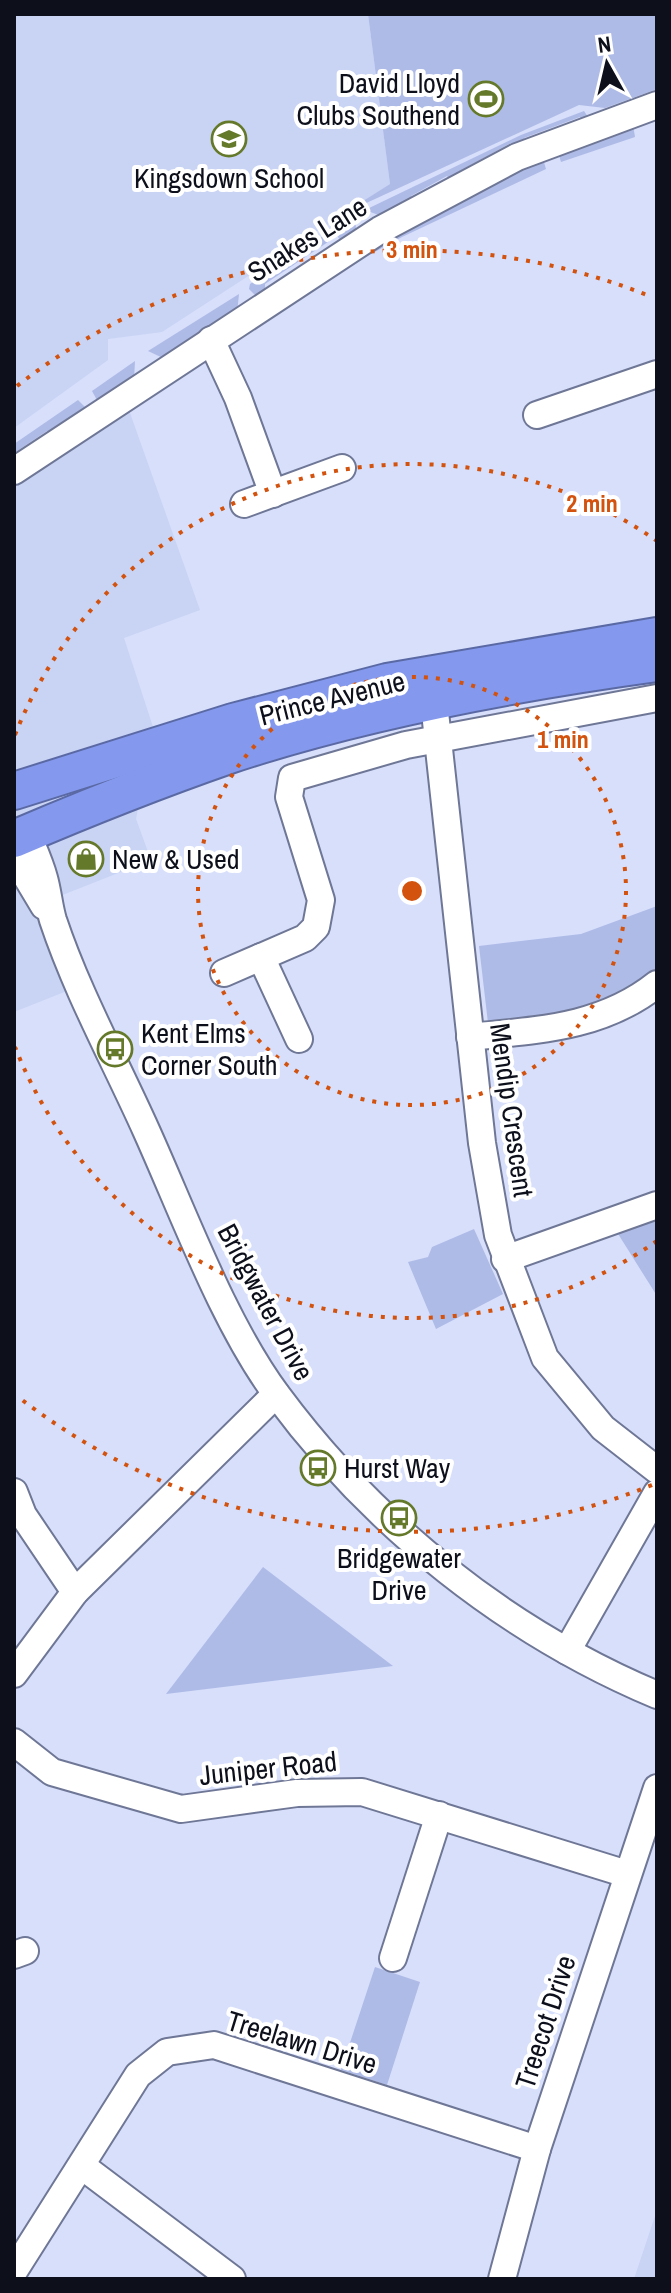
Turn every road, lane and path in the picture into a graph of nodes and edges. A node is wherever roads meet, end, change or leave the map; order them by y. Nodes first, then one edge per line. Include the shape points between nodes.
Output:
1 (657, 105) edge
2 (211, 340) junction
3 (657, 374) edge
4 (537, 415) dead end
5 (342, 468) dead end
6 (14, 471) edge
7 (273, 494) junction
8 (244, 504) dead end
9 (657, 636) edge
10 (657, 663) edge
11 (657, 698) edge
12 (434, 703) junction
13 (437, 739) junction
14 (14, 791) edge
15 (17, 832) edge
16 (261, 957) junction
17 (224, 973) dead end
18 (657, 984) edge
19 (470, 1037) junction
20 (299, 1039) dead end
21 (657, 1205) edge
22 (505, 1259) junction
23 (276, 1394) junction
24 (657, 1470) edge
25 (14, 1492) edge
26 (657, 1493) edge
27 (75, 1592) junction
28 (567, 1651) junction
29 (14, 1674) edge
30 (657, 1695) edge
31 (14, 1742) edge
32 (657, 1788) edge
33 (439, 1815) junction
34 (627, 1874) junction
35 (393, 1958) dead end
36 (537, 2149) junction
37 (82, 2166) junction
38 (14, 2271) edge
39 (232, 2279) edge
40 (502, 2279) edge

1 - 2 street, Snakes Lane via 548,144 479,176 368,237
2 - 6 street, Snakes Lane
2 - 7 street
3 - 4 street
5 - 7 street
7 - 8 street
9 - 14 highway, Prince Avenue via 387,682 233,722
10 - 12 highway, Prince Avenue
11 - 13 street
12 - 13 street, Mendip Crescent
12 - 15 highway, Prince Avenue via 230,755 184,755
13 - 16 street via 292,778 289,797 321,912 305,938
13 - 19 street, Mendip Crescent
15 - 23 street, Bridgwater Drive via 45,881 53,919 202,1254
16 - 17 street
16 - 20 street
18 - 19 street via 605,1017
19 - 22 street, Mendip Crescent via 482,1143
21 - 22 street
22 - 24 street, Mendip Crescent via 545,1358 603,1428
23 - 27 street
23 - 28 street, Bridgwater Drive via 336,1466 405,1536 459,1581
25 - 27 street via 23,1515
26 - 28 street
27 - 29 street
28 - 30 street, Bridgwater Drive
31 - 33 street, Juniper Road via 52,1772 181,1809 297,1793 362,1792
32 - 34 street, Treecot Drive
33 - 34 street, Juniper Road
33 - 35 street
34 - 36 street, Treecot Drive
36 - 37 street, Treelawn Drive via 214,2045 167,2052 138,2075
36 - 40 street, Treecot Drive
37 - 38 street, Treelawn Drive
37 - 39 street

